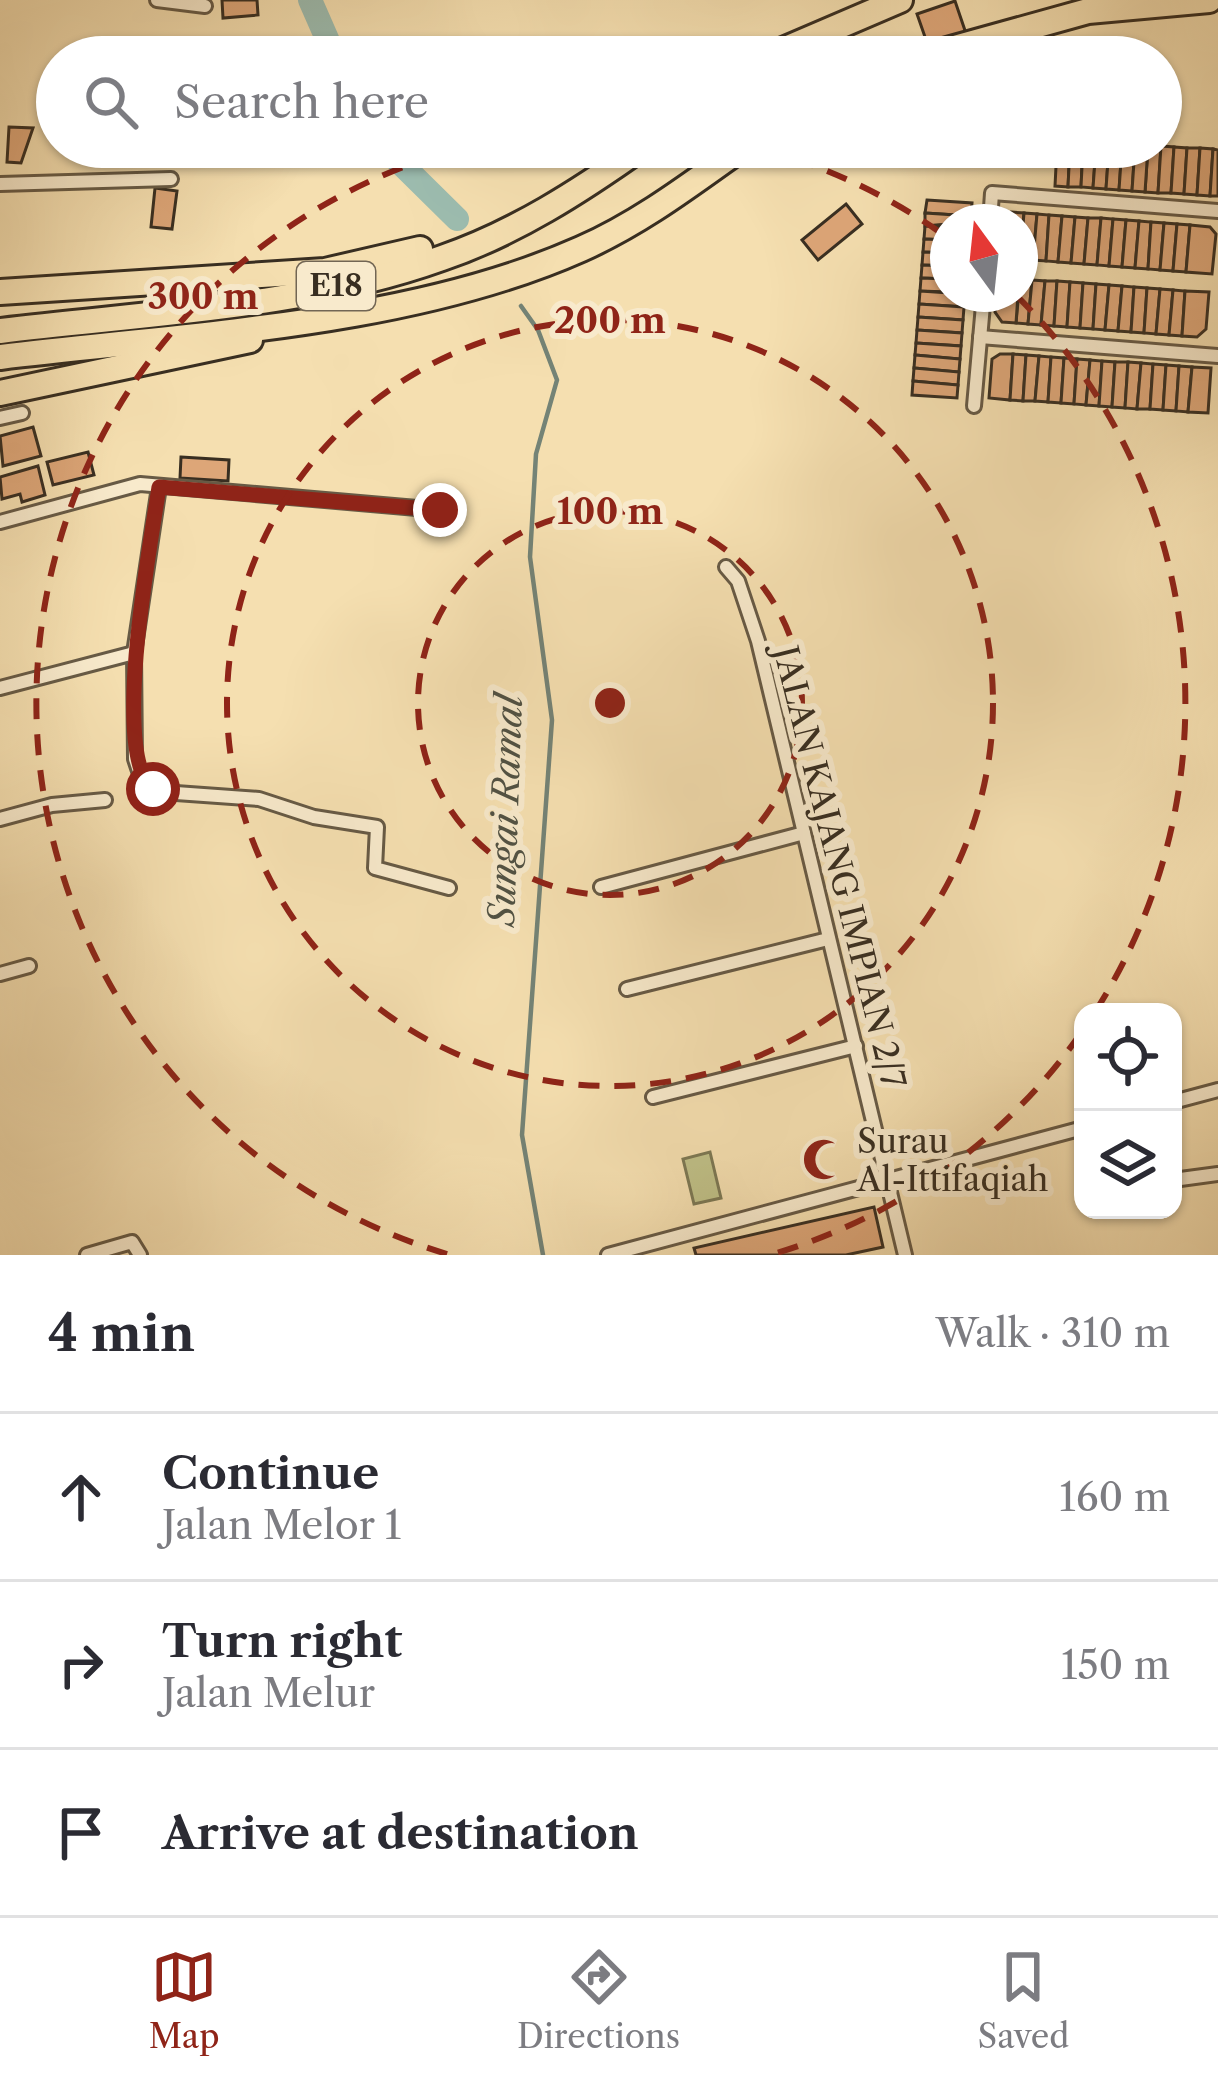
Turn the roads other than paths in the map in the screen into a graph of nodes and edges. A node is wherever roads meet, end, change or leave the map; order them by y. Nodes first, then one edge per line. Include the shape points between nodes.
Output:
1 (157, 0) edge
2 (900, 0) edge
3 (1209, 0) edge
4 (205, 6) dead end
5 (816, 36) edge
6 (998, 36) edge
7 (612, 168) edge
8 (713, 168) edge
9 (171, 179) dead end
10 (0, 184) edge
11 (574, 194) junction
12 (991, 204) edge
13 (1218, 211) edge
14 (0, 292) edge
15 (982, 312) edge
16 (293, 320) junction
17 (0, 331) edge
18 (980, 337) junction
19 (1218, 356) edge
20 (0, 357) edge
21 (0, 393) edge
22 (974, 406) dead end
23 (22, 413) dead end
24 (0, 418) edge
25 (159, 487) junction
26 (440, 510) dead end
27 (0, 522) edge
28 (726, 567) dead end
29 (134, 653) junction
30 (0, 688) edge
31 (106, 800) dead end
32 (0, 820) edge
33 (804, 833) junction
34 (601, 886) dead end
35 (449, 888) dead end
36 (829, 939) junction
37 (29, 966) dead end
38 (0, 974) edge
39 (627, 989) dead end
40 (856, 1046) junction
41 (1218, 1090) edge
42 (653, 1097) dead end
43 (1182, 1100) edge
44 (1074, 1130) edge
45 (1218, 1174) edge
46 (1182, 1179) edge
47 (889, 1182) junction
48 (87, 1255) edge
49 (140, 1255) edge
50 (608, 1255) edge
51 (905, 1255) edge

1 - 4 street
2 - 5 highway
3 - 6 highway via 1088,11
7 - 11 highway, E18
8 - 16 highway, E18 via 582,249 515,274
9 - 10 street
11 - 14 highway via 430,247 325,271
11 - 17 highway, E18 via 444,258 371,279
12 - 13 street via 992,193
15 - 18 street
16 - 20 highway, E18
16 - 21 highway via 259,338
18 - 19 street
18 - 22 street
23 - 24 street
25 - 26 street
25 - 27 street via 140,484
25 - 29 street
28 - 33 street, JALAN KAJANG IMPIAN 2/7 via 758,641
29 - 30 street
29 - 35 street via 135,759 148,785 377,826 375,868
31 - 32 street
33 - 34 street
33 - 36 street, JALAN KAJANG IMPIAN 2/7
36 - 39 street
36 - 40 street, JALAN KAJANG IMPIAN 2/7
37 - 38 street
40 - 42 street
40 - 47 street, JALAN KAJANG IMPIAN 2/7
41 - 43 street
44 - 47 street
45 - 46 street
47 - 50 street
47 - 51 street, JALAN KAJANG IMPIAN 2/7
48 - 49 street via 132,1242

